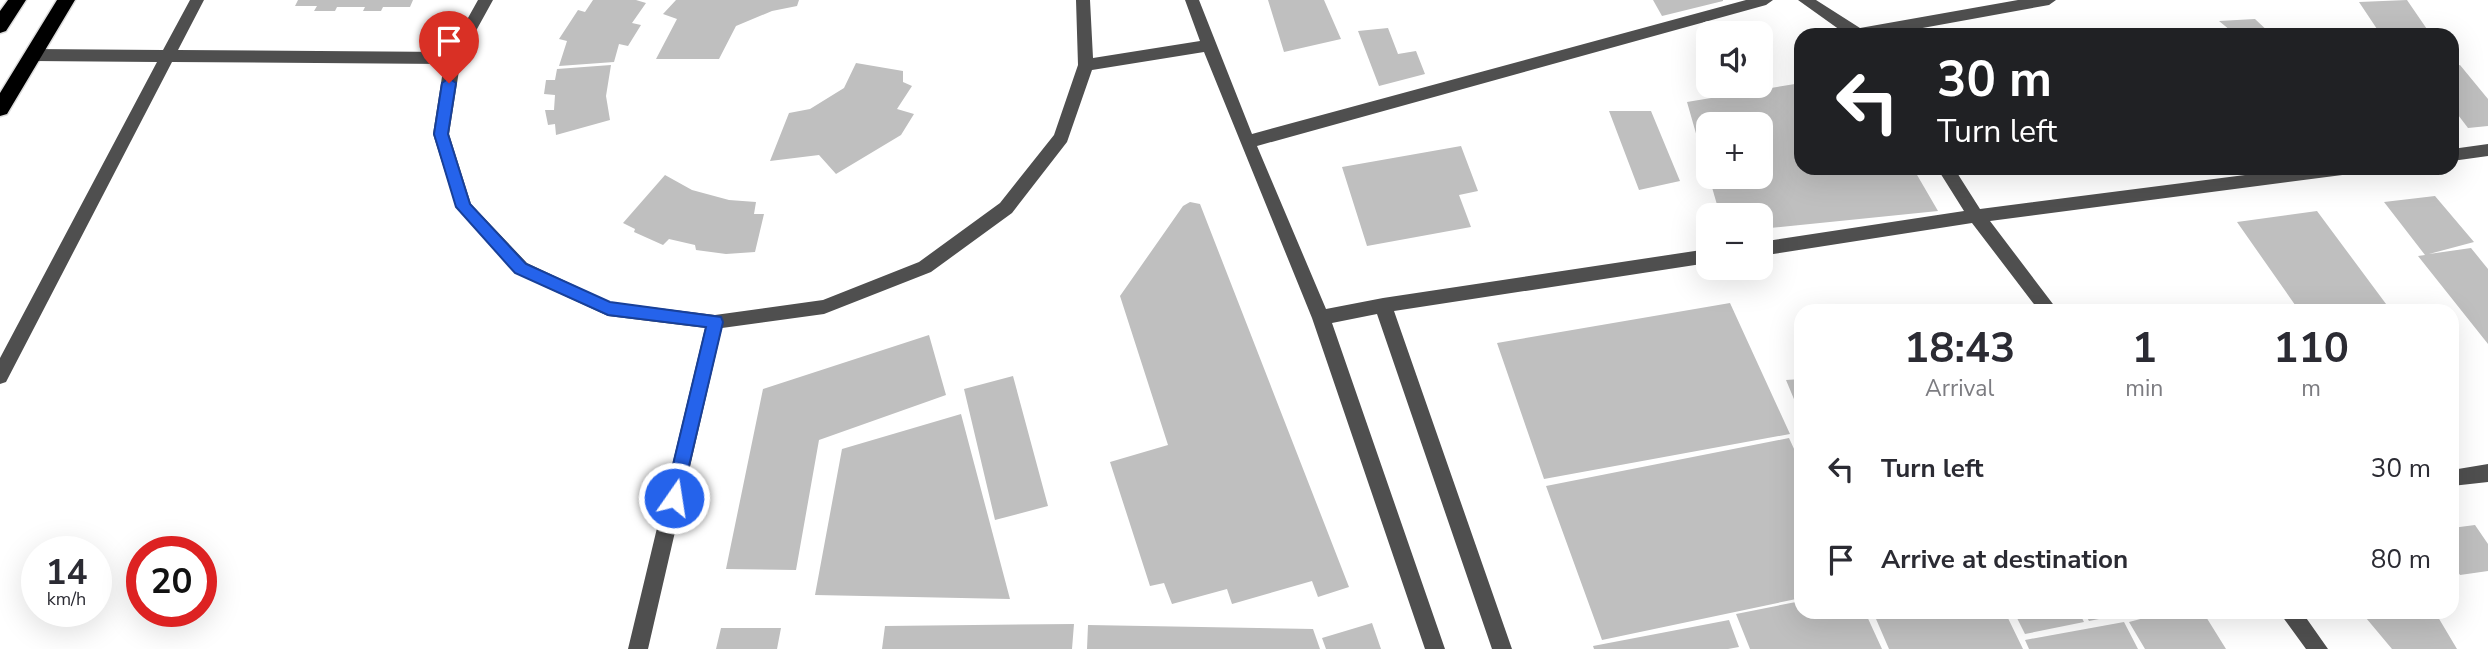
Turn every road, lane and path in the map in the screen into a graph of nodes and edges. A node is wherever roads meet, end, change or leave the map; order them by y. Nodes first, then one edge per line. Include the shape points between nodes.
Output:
1 (16, 0) edge
2 (66, 0) edge
3 (197, 0) edge
4 (486, 0) edge
5 (1083, 0) edge
6 (1192, 0) edge
7 (1766, 0) edge
8 (1805, 0) edge
9 (2049, 0) edge
10 (0, 26) edge
11 (1849, 28) edge
12 (1893, 28) edge
13 (1209, 44) junction
14 (33, 55) junction
15 (168, 56) junction
16 (453, 58) junction
17 (1086, 65) junction
18 (0, 109) edge
19 (1247, 142) junction
20 (2488, 150) edge
21 (2459, 154) edge
22 (1950, 175) edge
23 (2295, 175) edge
24 (1976, 216) junction
25 (1773, 247) edge
26 (1696, 259) edge
27 (2045, 304) edge
28 (1383, 305) junction
29 (1321, 318) junction
30 (715, 322) junction
31 (0, 376) edge
32 (2488, 473) edge
33 (2459, 477) edge
34 (2294, 619) edge
35 (638, 649) edge
36 (1435, 649) edge
37 (1502, 649) edge
38 (2318, 649) edge

1 - 10 highway
2 - 14 highway
3 - 15 street
4 - 16 street
5 - 17 street
6 - 13 street
7 - 19 street
8 - 11 street
9 - 12 street
13 - 17 street
13 - 19 street
14 - 15 street
14 - 18 highway
15 - 16 street
15 - 31 street
16 - 30 street via 441,134 464,207 521,268 608,309
17 - 30 street via 1061,138 1006,208 925,267 824,307
19 - 29 street
20 - 21 street
22 - 24 street
23 - 24 street
24 - 25 street
24 - 27 street
26 - 28 street
28 - 29 street
28 - 37 street
29 - 36 street
30 - 35 street
32 - 33 street
34 - 38 street

